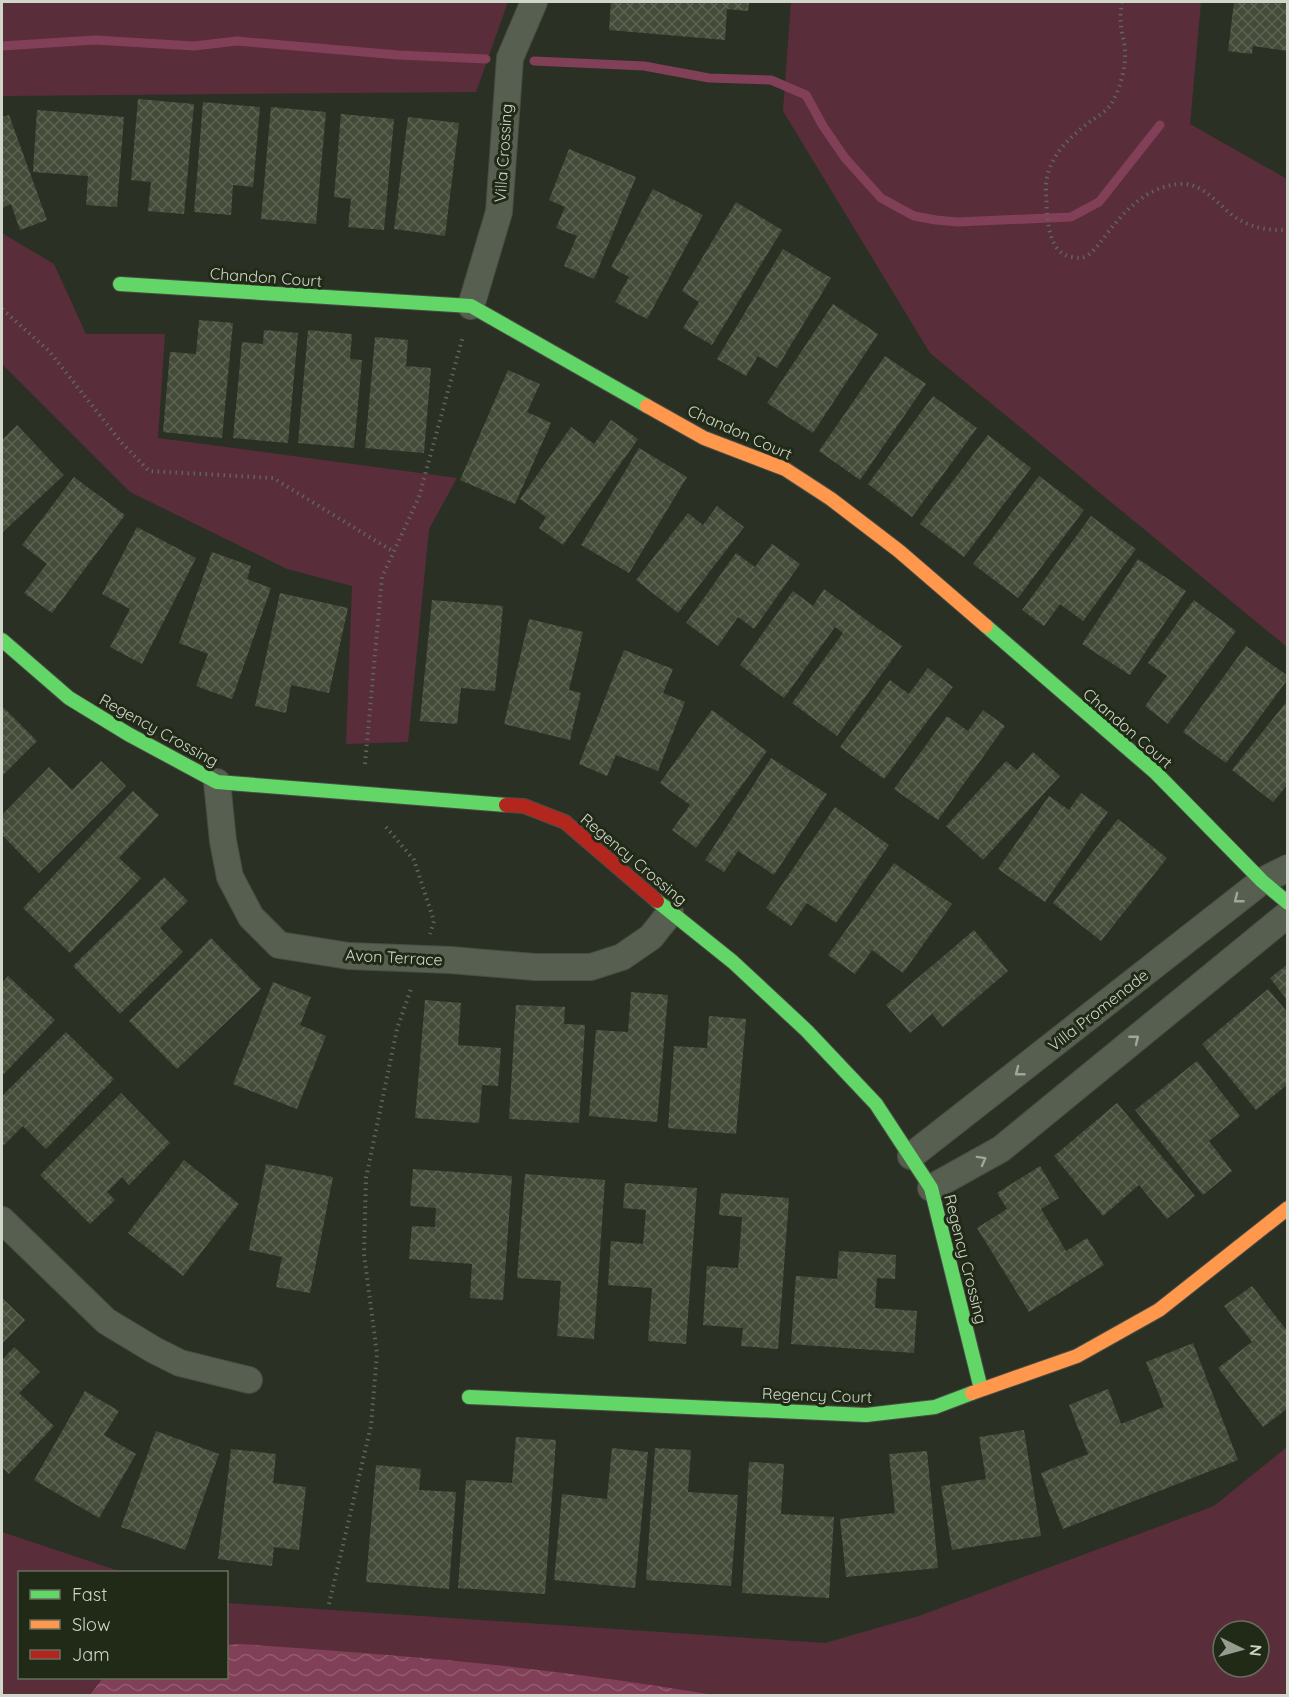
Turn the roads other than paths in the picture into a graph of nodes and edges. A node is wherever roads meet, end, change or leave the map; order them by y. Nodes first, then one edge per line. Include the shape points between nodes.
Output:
1 (534, 2) edge
2 (120, 285) dead end
3 (471, 306) junction
4 (2, 640) edge
5 (217, 782) junction
6 (1287, 868) edge
7 (1262, 881) junction
8 (1287, 903) edge
9 (670, 913) junction
10 (1287, 914) edge
11 (911, 1156) junction
12 (931, 1188) junction
13 (1287, 1208) edge
14 (2, 1220) edge
15 (249, 1380) dead end
16 (981, 1389) junction
17 (469, 1397) dead end

1 - 3 street, Villa Crossing via 510,58 499,212
2 - 3 street, Chandon Court
3 - 7 street, Chandon Court via 704,438 785,469 831,499 899,552 1156,773
4 - 5 street, Regency Crossing via 69,698
5 - 9 street, Regency Crossing via 524,806 565,822
5 - 9 street, Avon Terrace via 230,877 251,917 279,945 349,956 591,967 622,957 651,937
6 - 7 street, Villa Promenade
7 - 8 street, Chandon Court
7 -> 11 street, Villa Promenade
9 - 11 street, Regency Crossing via 732,962 807,1031 876,1104
12 -> 10 street via 1001,1149
11 - 12 street, Regency Crossing
12 - 16 street, Regency Crossing
13 - 16 street, Regency Court via 1159,1311 1077,1356
14 - 15 street via 106,1321 180,1363
16 - 17 street, Regency Court via 935,1407 866,1415

